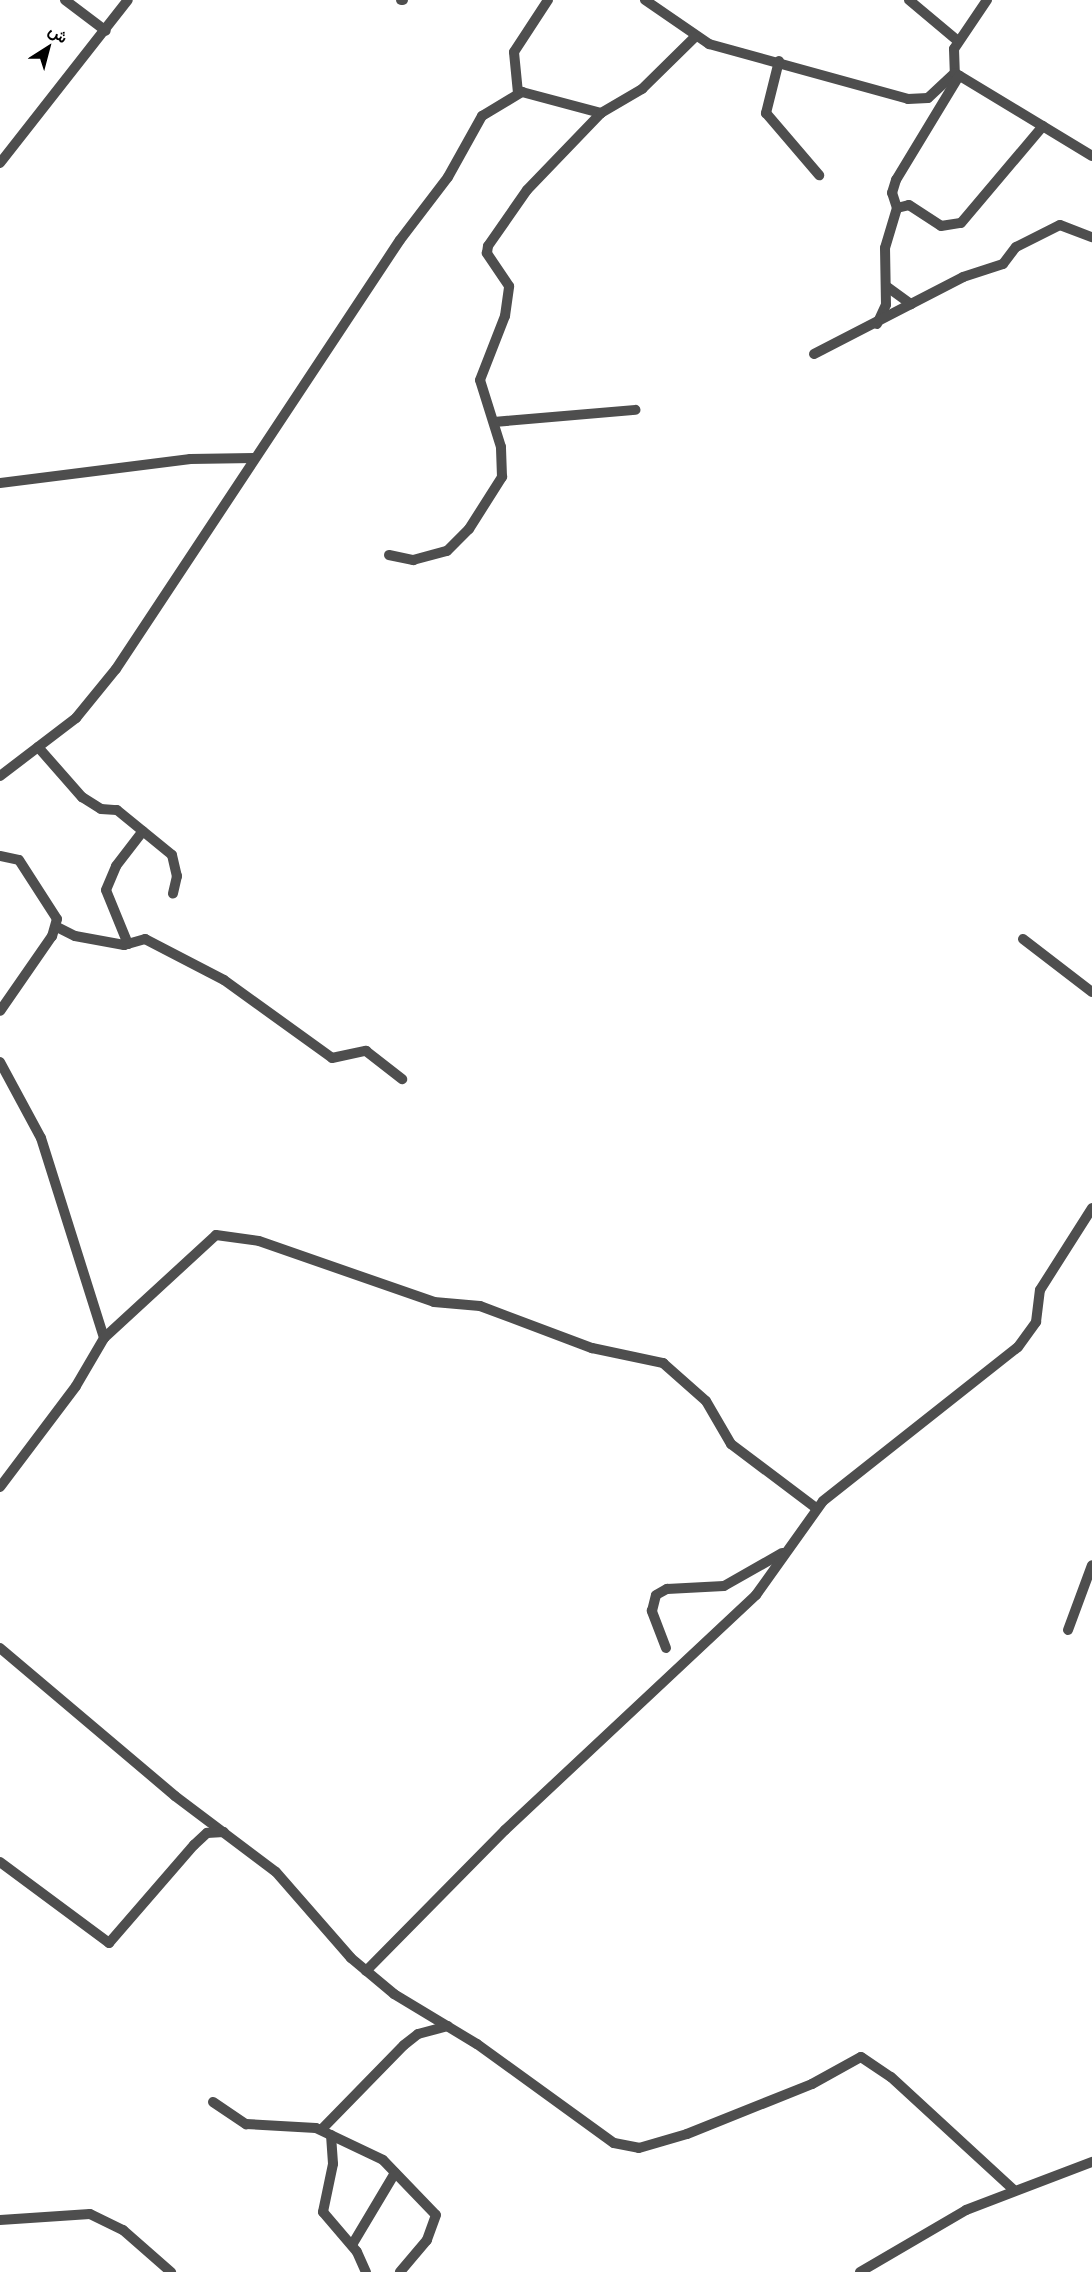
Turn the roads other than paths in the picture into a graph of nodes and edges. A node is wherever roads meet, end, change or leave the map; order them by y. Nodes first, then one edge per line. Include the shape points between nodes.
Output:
1 (65, 0) edge
2 (128, 0) edge
3 (548, 0) edge
4 (645, 0) edge
5 (909, 0) edge
6 (987, 0) edge
7 (105, 31) junction
8 (695, 37) junction
9 (958, 41) junction
10 (778, 61) junction
11 (957, 74) junction
12 (518, 93) junction
13 (601, 112) junction
14 (1043, 126) junction
15 (1090, 150) edge
16 (0, 163) edge
17 (819, 174) dead end
18 (897, 208) junction
19 (1092, 237) edge
20 (886, 286) junction
21 (911, 304) junction
22 (877, 324) junction
23 (814, 354) dead end
24 (634, 410) dead end
25 (494, 422) junction
26 (254, 458) junction
27 (0, 483) edge
28 (390, 555) dead end
29 (38, 747) junction
30 (0, 776) edge
31 (143, 831) junction
32 (0, 856) edge
33 (173, 894) dead end
34 (57, 927) junction
35 (1023, 939) dead end
36 (128, 944) junction
37 (1092, 992) edge
38 (0, 1011) edge
39 (0, 1062) edge
40 (402, 1079) dead end
41 (1092, 1208) edge
42 (104, 1338) junction
43 (0, 1487) edge
44 (816, 1508) junction
45 (785, 1551) junction
46 (1092, 1565) edge
47 (1068, 1630) dead end
48 (0, 1648) edge
49 (666, 1648) dead end
50 (224, 1832) junction
51 (0, 1862) edge
52 (366, 1971) junction
53 (448, 2026) junction
54 (213, 2102) dead end
55 (326, 2132) junction
56 (1092, 2162) edge
57 (395, 2173) junction
58 (1013, 2189) junction
59 (0, 2220) edge
60 (352, 2245) junction
61 (171, 2272) edge
62 (366, 2272) edge
63 (400, 2272) edge
64 (860, 2272) edge

1 - 7 street
2 - 7 street
3 - 12 street via 514,52
4 - 8 street
5 - 9 street
6 - 9 street
7 - 16 street
8 - 10 street
8 - 13 street via 642,89
9 - 11 street via 952,58
10 - 11 street via 917,100 935,94
10 - 17 street via 766,113
11 - 14 street
11 - 18 street via 896,180 892,193
12 - 13 street
12 - 26 street via 482,116 471,131 473,138 448,177 400,240
13 - 25 street via 527,190 488,246 487,253 509,286 505,316 480,380
14 - 15 street
14 - 18 street via 961,223 941,226 909,205
18 - 20 street via 886,238
19 - 21 street via 1060,225 1016,248 1003,264
20 - 21 street
20 - 22 street via 886,305
21 - 22 street
22 - 23 street
24 - 25 street
25 - 28 street via 502,477 469,529 439,555 413,560
26 - 27 street via 190,459
26 - 29 street via 116,669 76,718
29 - 30 street
29 - 31 street via 82,797 102,809 117,810
31 - 33 street via 177,863
31 - 36 street via 116,866 106,890
32 - 34 street via 19,860 55,910
34 - 36 street via 75,936
34 - 38 street
35 - 37 street
36 - 40 street via 146,939 224,980 332,1058 366,1051
39 - 42 street via 41,1138
41 - 44 street via 1040,1290 1031,1333
42 - 43 street via 76,1386
42 - 44 street via 210,1238 259,1241 434,1302 480,1306 592,1348 663,1363 706,1401 731,1444
44 - 45 street
45 - 49 street via 724,1586 667,1589 656,1595 652,1611
45 - 52 street via 749,1601 506,1830
46 - 47 street
48 - 50 street
50 - 51 street via 207,1833 194,1845 109,1943
50 - 52 street via 276,1872
52 - 53 street
53 - 55 street via 418,2034 404,2045
53 - 58 street via 580,2122 624,2147 687,2134 812,2084 849,2059 867,2059
54 - 55 street via 246,2124
55 - 57 street via 371,2152
55 - 60 street via 333,2164 321,2206
56 - 58 street
57 - 60 street
57 - 63 street via 436,2215 427,2240
58 - 64 street
59 - 61 street via 90,2214 123,2230
60 - 62 street

